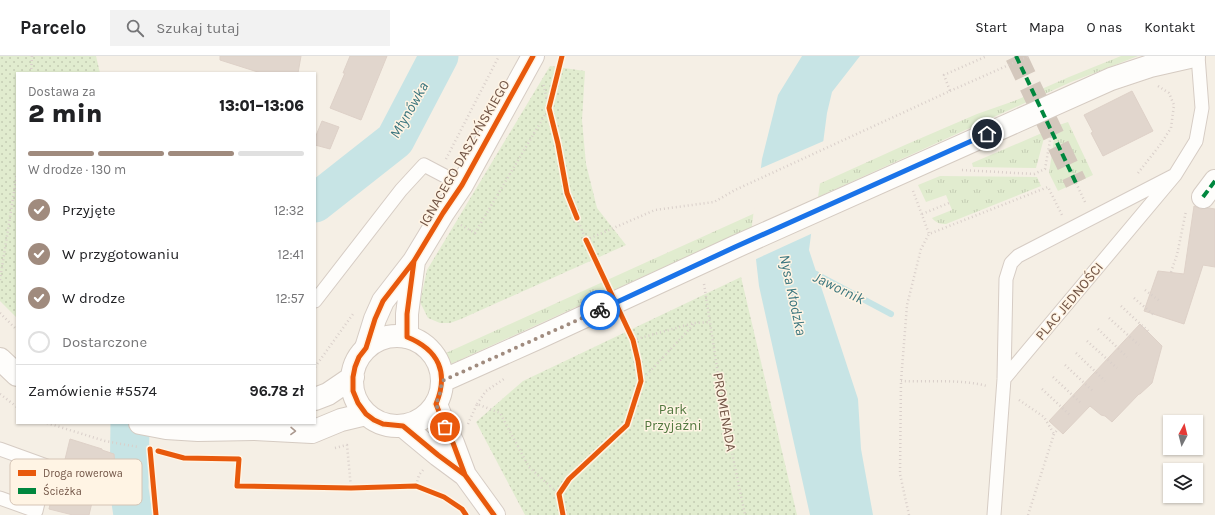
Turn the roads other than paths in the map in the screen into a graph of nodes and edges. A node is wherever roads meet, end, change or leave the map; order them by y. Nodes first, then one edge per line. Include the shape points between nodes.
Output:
1 (533, 56) edge
2 (1194, 56) edge
3 (1198, 56) edge
4 (1175, 175) junction
5 (462, 185) junction
6 (414, 261) junction
7 (316, 299) edge
8 (407, 338) junction
9 (366, 348) junction
10 (0, 359) edge
11 (16, 374) edge
12 (352, 377) junction
13 (1004, 379) junction
14 (442, 381) junction
15 (316, 399) edge
16 (436, 404) junction
17 (366, 414) junction
18 (145, 424) edge
19 (260, 426) edge
20 (403, 426) junction
21 (0, 449) edge
22 (28, 459) edge
23 (465, 475) junction
24 (0, 498) edge
25 (10, 502) edge
26 (19, 505) edge
27 (37, 505) edge
28 (494, 515) edge
29 (994, 515) edge

1 - 5 street, IGNACEGO DASZYŃSKIEGO
2 - 14 street via 1150,66 1111,79 907,178 735,247
3 - 4 lane, PLAC JEDNOŚCI via 1202,108 1196,141
4 - 13 lane, PLAC JEDNOŚCI
4 - 13 lane via 1018,256 1011,263 1006,279
5 - 6 street, IGNACEGO DASZYŃSKIEGO
5 - 7 lane via 424,165 401,190
6 - 8 street, IGNACEGO DASZYŃSKIEGO via 407,314
6 - 9 street, IGNACEGO DASZYŃSKIEGO via 383,301
8 - 9 street via 379,340
8 - 14 street via 427,348 440,369
9 - 12 street via 359,357
10 - 11 street
12 - 15 street via 328,394
12 - 17 street via 353,391
13 - 29 lane
14 - 16 street
16 - 20 street via 427,415
16 - 23 street
19 -> 17 street via 312,432 341,420
17 - 20 street via 383,424
18 - 19 street via 198,430
20 - 23 street
21 - 22 lane
23 - 28 street
24 - 25 lane
26 - 27 lane via 36,511

